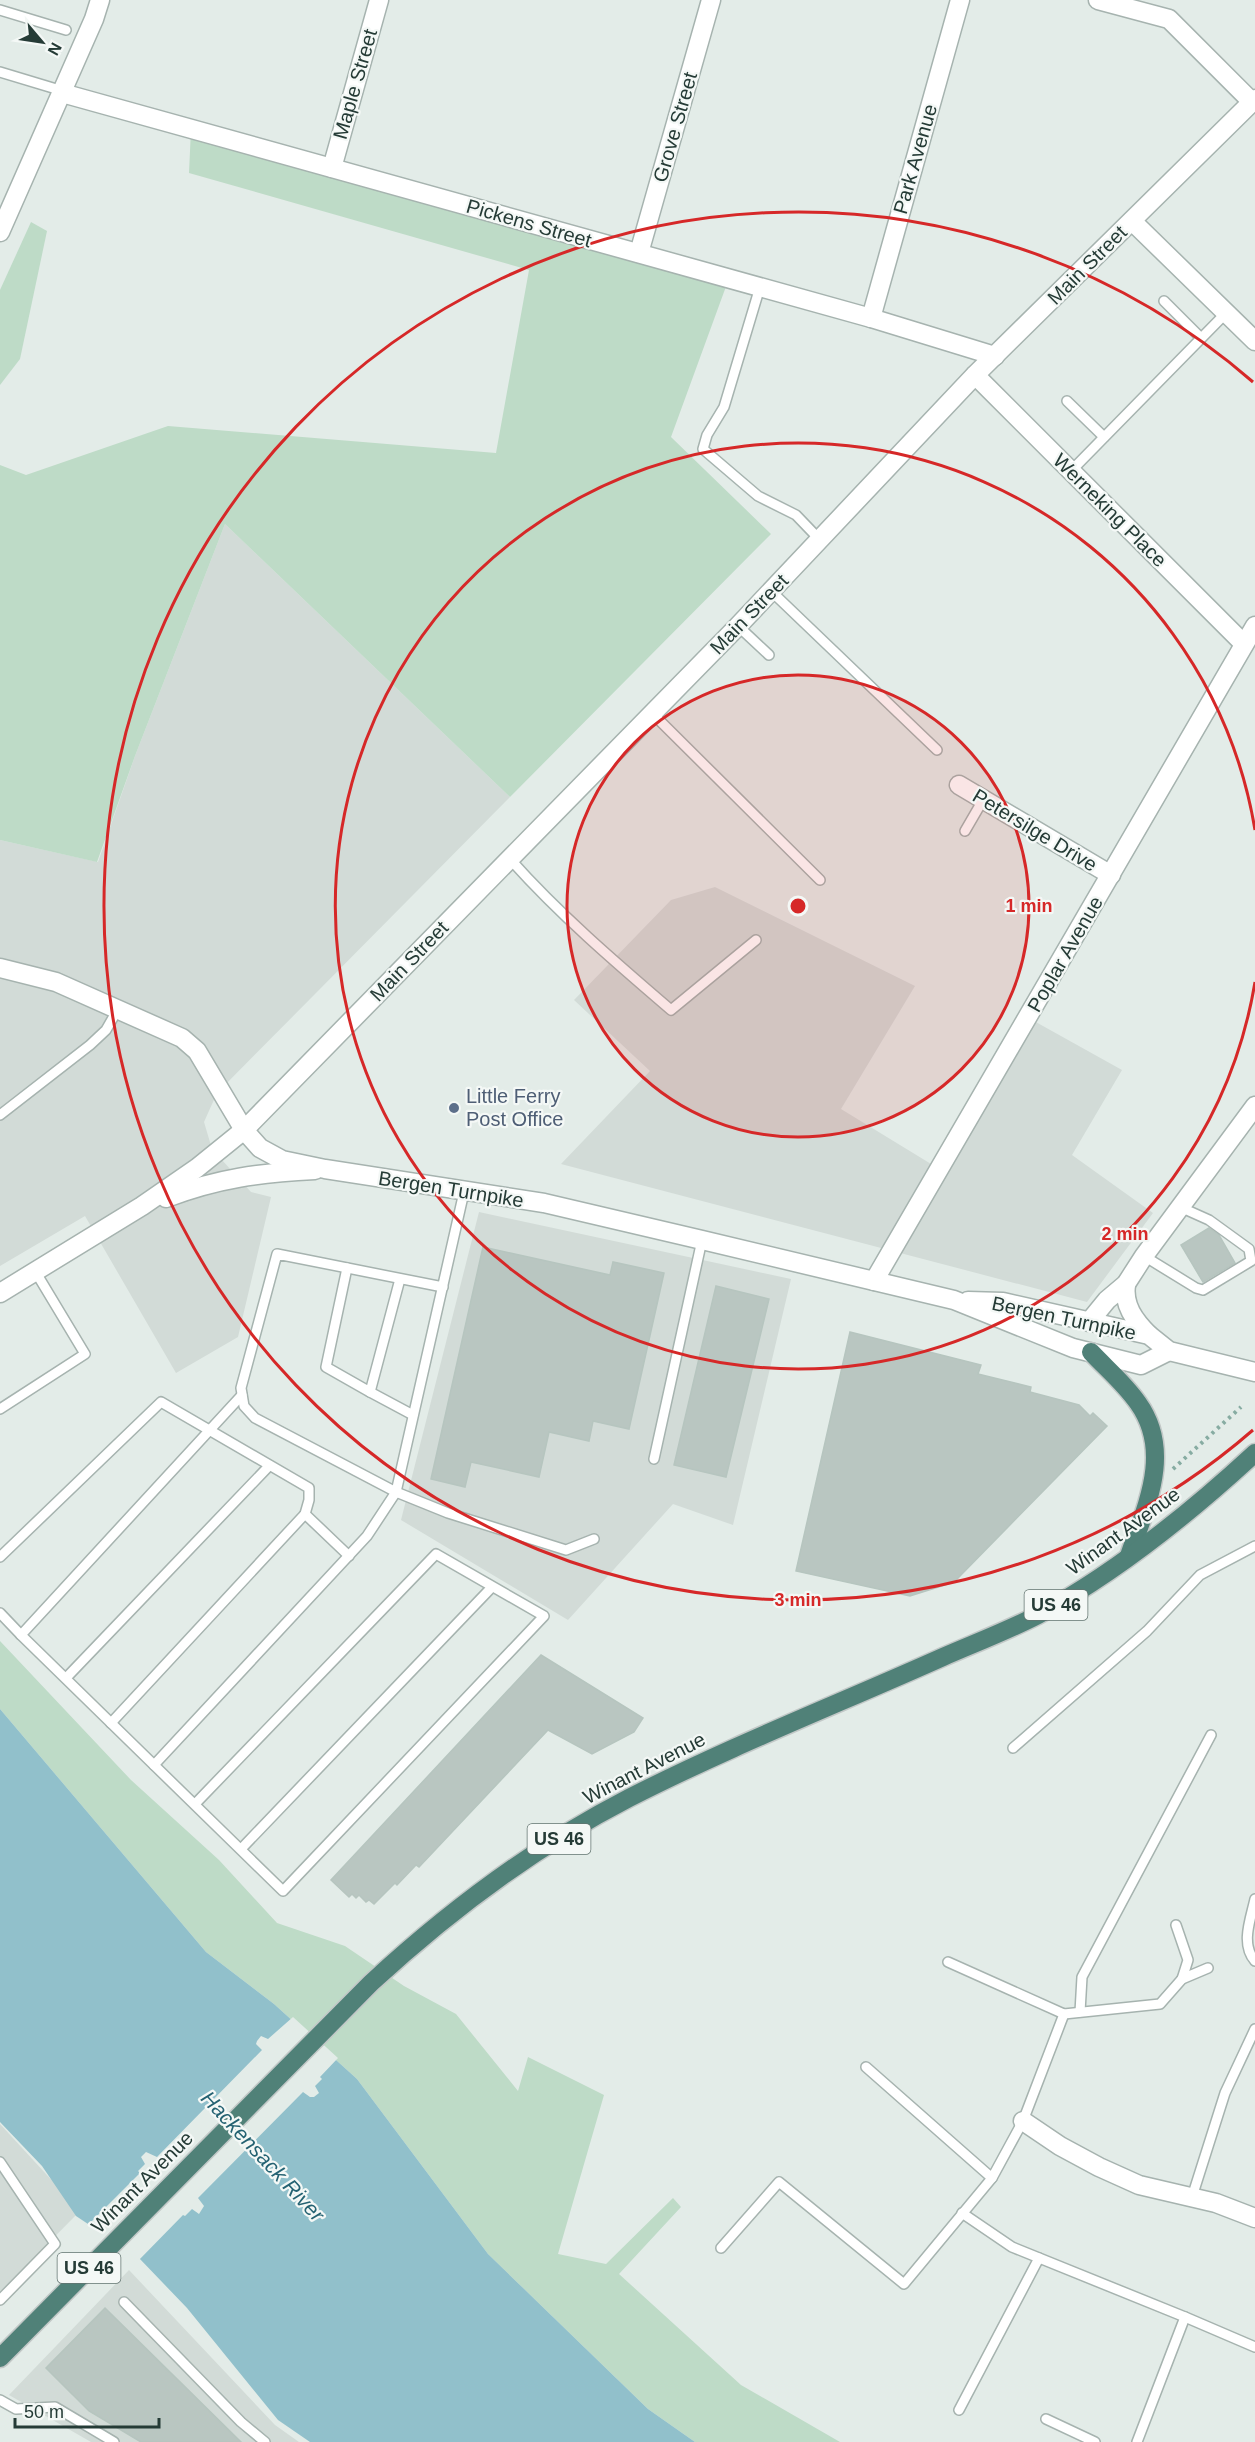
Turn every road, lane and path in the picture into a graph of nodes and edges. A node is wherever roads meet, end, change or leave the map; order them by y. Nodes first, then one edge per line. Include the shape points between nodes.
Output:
1 (100, 0) edge
2 (379, 0) edge
3 (711, 0) edge
4 (960, 0) edge
5 (1098, 0) edge
6 (0, 10) edge
7 (66, 30) dead end
8 (0, 72) edge
9 (63, 92) junction
10 (1253, 101) edge
11 (332, 168) junction
12 (1132, 221) junction
13 (0, 232) edge
14 (639, 253) junction
15 (760, 287) junction
16 (1164, 301) dead end
17 (1226, 313) junction
18 (871, 318) junction
19 (1201, 338) junction
20 (1255, 341) edge
21 (994, 356) junction
22 (975, 375) junction
23 (1067, 401) dead end
24 (1104, 437) junction
25 (1071, 471) junction
26 (820, 540) junction
27 (771, 591) junction
28 (738, 626) junction
29 (1255, 626) edge
30 (1244, 644) junction
31 (769, 656) dead end
32 (652, 714) junction
33 (937, 750) dead end
34 (959, 784) dead end
35 (983, 800) junction
36 (965, 831) dead end
37 (510, 859) junction
38 (1111, 875) junction
39 (820, 880) dead end
40 (756, 940) dead end
41 (0, 968) edge
42 (118, 1009) junction
43 (1255, 1106) edge
44 (0, 1115) edge
45 (244, 1130) junction
46 (325, 1170) junction
47 (464, 1192) junction
48 (142, 1206) junction
49 (1180, 1207) junction
50 (702, 1240) junction
51 (1144, 1256) junction
52 (347, 1268) junction
53 (35, 1271) junction
54 (400, 1279) junction
55 (874, 1281) junction
56 (1126, 1284) junction
57 (443, 1287) junction
58 (0, 1293) edge
59 (954, 1300) junction
60 (1089, 1322) junction
61 (1149, 1335) junction
62 (1169, 1351) junction
63 (1091, 1352) junction
64 (1255, 1372) edge
65 (370, 1392) junction
66 (242, 1395) junction
67 (1241, 1407) dead end
68 (0, 1409) edge
69 (413, 1415) junction
70 (209, 1431) junction
71 (1255, 1453) edge
72 (654, 1459) dead end
73 (269, 1466) junction
74 (1167, 1471) dead end
75 (396, 1492) junction
76 (304, 1514) junction
77 (594, 1539) dead end
78 (1255, 1546) edge
79 (349, 1556) junction
80 (1129, 1556) junction
81 (0, 1557) edge
82 (492, 1587) junction
83 (0, 1614) edge
84 (21, 1635) junction
85 (66, 1678) junction
86 (111, 1723) junction
87 (1211, 1735) dead end
88 (1013, 1748) dead end
89 (154, 1765) junction
90 (195, 1804) junction
91 (241, 1849) junction
92 (1255, 1899) edge
93 (1176, 1925) dead end
94 (1255, 1961) edge
95 (948, 1962) dead end
96 (1208, 1968) dead end
97 (1182, 1978) junction
98 (1080, 2012) junction
99 (1064, 2014) junction
100 (1255, 2029) edge
101 (866, 2067) dead end
102 (1023, 2121) junction
103 (0, 2162) edge
104 (992, 2178) junction
105 (1192, 2197) junction
106 (962, 2213) junction
107 (1255, 2218) edge
108 (721, 2248) dead end
109 (1039, 2258) junction
110 (0, 2300) edge
111 (124, 2302) dead end
112 (1185, 2318) junction
113 (1255, 2347) edge
114 (0, 2358) edge
115 (0, 2400) edge
116 (959, 2410) dead end
117 (1046, 2419) dead end
118 (114, 2442) edge
119 (265, 2442) edge
120 (1095, 2442) edge
121 (1137, 2442) edge

1 - 9 street
2 - 11 street, Maple Street
3 - 14 street, Grove Street
4 - 18 street, Park Avenue
5 - 10 street via 1169,19
6 - 7 lane
8 - 9 lane
9 - 11 street, Pickens Street
9 - 13 street
10 - 12 street, Main Street
11 - 14 street, Pickens Street
12 - 17 street
12 - 21 street, Main Street
14 - 15 street, Pickens Street
15 - 18 street, Pickens Street
15 - 26 lane via 727,398 703,449 758,496 796,515
16 - 19 lane
17 - 19 lane
17 - 20 street
18 - 21 street, Pickens Street
19 - 24 lane
21 - 22 street, Main Street
22 - 25 street, Werneking Place
22 - 26 street, Main Street
23 - 24 lane
24 - 25 lane
25 - 30 street, Werneking Place
26 - 27 street, Main Street
27 - 28 street, Main Street
27 - 33 lane
28 - 31 lane
28 - 32 street, Main Street
29 - 30 street, Poplar Avenue
30 - 38 street, Poplar Avenue
32 - 37 street, Main Street
32 - 39 lane
34 - 35 street, Petersilge Drive
35 - 36 lane
35 - 38 street, Petersilge Drive
37 - 40 lane via 610,958 671,1010
37 - 45 street, Main Street
38 - 55 street, Poplar Avenue
41 - 42 street, Bergen Turnpike via 56,982
42 - 44 lane via 106,1030 90,1045
42 - 45 street, Bergen Turnpike via 182,1038 197,1051
43 - 49 street
45 - 46 street, Bergen Turnpike via 260,1148 282,1160
45 - 48 street
46 - 47 street, Bergen Turnpike
46 - 48 street via 240,1176
47 - 50 street, Bergen Turnpike via 544,1203
47 - 57 lane
48 - 53 street
49 - 51 street
49 - 51 lane via 1209,1220 1249,1249 1251,1261 1203,1290
50 - 55 street, Bergen Turnpike
50 - 72 lane
51 - 56 street
52 - 54 lane
52 - 65 lane via 326,1367
52 - 66 lane via 277,1254
53 - 58 street
53 - 68 lane via 85,1354
54 - 57 lane
54 - 65 lane
55 - 59 street, Bergen Turnpike
56 - 60 street
56 - 61 street via 1124,1296 1129,1310
57 - 69 lane
59 - 60 street, Bergen Turnpike via 1003,1302
59 - 63 street, Bergen Turnpike
60 - 61 street, Bergen Turnpike
61 - 62 street, Bergen Turnpike
62 - 63 street, Bergen Turnpike via 1141,1365
62 - 64 street, Bergen Turnpike
63 - 80 highway via 1137,1402 1154,1438 1154,1478
65 - 69 lane
66 - 70 lane
66 - 75 lane via 244,1406 255,1418
67 - 74 path
69 - 75 lane
70 - 73 lane
70 - 81 lane via 161,1402
70 - 84 lane
71 - 80 highway, Winant Avenue / US 46 via 1185,1516
73 - 76 lane via 309,1488
73 - 85 lane
75 - 77 lane via 448,1513 566,1550
75 - 79 lane
76 - 79 lane
76 - 86 lane
78 - 88 lane via 1200,1575 1147,1630
79 - 89 lane
80 - 114 highway, Winant Avenue / US 46 via 1037,1616 627,1799 546,1846 479,1892 371,1983
82 - 90 lane via 436,1554
82 - 91 lane
82 - 91 lane via 544,1616 283,1891
83 - 84 lane
84 - 85 lane
85 - 86 lane
86 - 89 lane
87 - 98 lane via 1082,1977
89 - 90 lane
90 - 91 lane
92 - 94 lane via 1247,1944
93 - 97 lane via 1188,1960
95 - 99 lane
96 - 97 lane
97 - 98 lane via 1160,2004
98 - 99 lane
99 - 102 lane
100 - 105 lane via 1225,2093
101 - 104 lane
102 - 104 lane
102 - 105 street via 1060,2146 1139,2185
103 - 110 lane via 56,2244
104 - 106 lane
105 - 107 street
106 - 108 lane via 904,2284 779,2182
106 - 109 lane via 1012,2247
109 - 112 lane
109 - 116 lane
111 - 119 lane
112 - 113 lane
112 - 121 lane
115 - 118 lane via 16,2409 55,2408
117 - 120 lane

